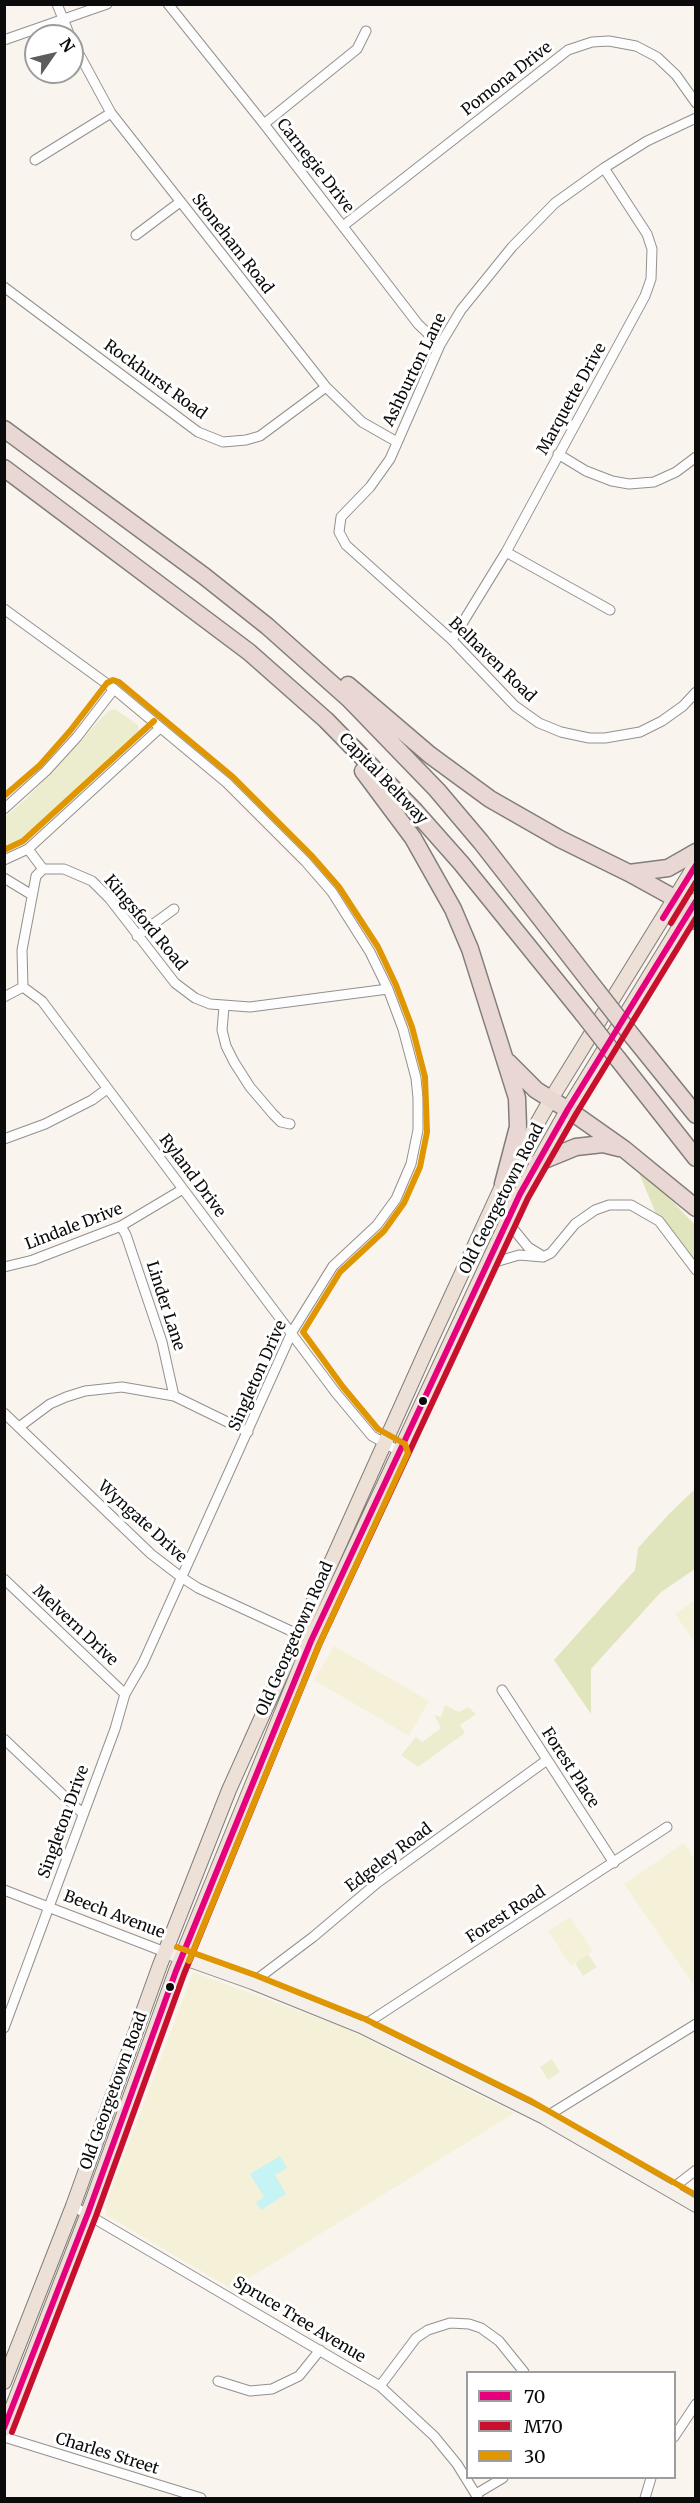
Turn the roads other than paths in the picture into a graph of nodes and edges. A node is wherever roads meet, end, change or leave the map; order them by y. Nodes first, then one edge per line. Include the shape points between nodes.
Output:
1 (57, 4) edge
2 (107, 4) edge
3 (168, 4) edge
4 (63, 20) junction
5 (65, 24) edge
6 (366, 31) dead end
7 (4, 40) edge
8 (84, 63) edge
9 (696, 104) edge
10 (111, 113) junction
11 (696, 118) edge
12 (264, 124) junction
13 (35, 160) dead end
14 (604, 168) junction
15 (180, 202) junction
16 (343, 226) junction
17 (136, 236) dead end
18 (4, 287) edge
19 (440, 345) junction
20 (326, 387) junction
21 (4, 429) edge
22 (397, 442) junction
23 (558, 454) junction
24 (696, 456) edge
25 (4, 468) edge
26 (341, 517) joint
27 (506, 552) junction
28 (204, 576) junction
29 (4, 609) edge
30 (610, 610) dead end
31 (452, 640) junction
32 (287, 685) junction
33 (114, 689) junction
34 (696, 692) edge
35 (160, 728) junction
36 (4, 809) edge
37 (28, 849) junction
38 (696, 852) edge
39 (4, 860) edge
40 (696, 864) edge
41 (43, 869) junction
42 (629, 873) junction
43 (4, 878) edge
44 (32, 895) junction
45 (674, 899) junction
46 (174, 909) dead end
47 (693, 911) edge
48 (137, 936) junction
49 (23, 987) junction
50 (388, 989) junction
51 (4, 998) edge
52 (224, 1006) junction
53 (506, 1060) junction
54 (107, 1089) junction
55 (551, 1099) junction
56 (568, 1109) junction
57 (696, 1114) edge
58 (290, 1124) dead end
59 (4, 1139) edge
60 (624, 1149) junction
61 (696, 1158) edge
62 (537, 1163) junction
63 (503, 1184) junction
64 (183, 1189) junction
65 (696, 1208) edge
66 (506, 1220) junction
67 (121, 1226) junction
68 (543, 1257) junction
69 (485, 1265) junction
70 (4, 1267) edge
71 (696, 1270) edge
72 (292, 1332) junction
73 (174, 1396) junction
74 (4, 1413) edge
75 (19, 1427) junction
76 (248, 1432) junction
77 (385, 1443) junction
78 (399, 1450) junction
79 (182, 1577) junction
80 (4, 1579) edge
81 (297, 1634) junction
82 (311, 1641) junction
83 (502, 1690) dead end
84 (125, 1694) junction
85 (4, 1739) edge
86 (547, 1760) junction
87 (82, 1813) junction
88 (667, 1827) dead end
89 (614, 1863) junction
90 (4, 1890) edge
91 (49, 1908) junction
92 (165, 1952) junction
93 (181, 1958) junction
94 (252, 1983) junction
95 (696, 2024) edge
96 (361, 2027) junction
97 (5, 2028) edge
98 (544, 2118) junction
99 (696, 2170) edge
100 (672, 2192) junction
101 (73, 2205) junction
102 (696, 2206) edge
103 (88, 2213) junction
104 (320, 2350) junction
105 (522, 2371) edge
106 (218, 2380) dead end
107 (4, 2382) edge
108 (380, 2386) junction
109 (696, 2404) edge
110 (4, 2429) edge
111 (676, 2435) edge
112 (4, 2437) edge
113 (466, 2478) edge
114 (466, 2479) edge
115 (502, 2479) edge
116 (651, 2479) edge
117 (477, 2496) edge
118 (201, 2499) edge
119 (645, 2499) edge

1 - 4 street
2 - 4 street
3 - 12 street, Carnegie Drive
4 - 5 street
4 - 7 street
6 - 12 street via 357,49
8 - 10 street, Stoneham Road
9 - 16 street, Pomona Drive via 657,57 636,46 592,42 568,50
10 - 13 street
10 - 15 street, Stoneham Road
11 - 14 street, Ashburton Lane via 647,141
12 - 16 street, Carnegie Drive
14 - 19 street, Ashburton Lane via 555,203 512,247 461,310
14 - 23 street, Marquette Drive via 647,234 652,249 651,279
15 - 17 street
15 - 20 street, Stoneham Road
16 - 19 street, Carnegie Drive via 418,324
18 - 20 street, Rockhurst Road via 198,432 223,442 260,436
19 - 22 street, Ashburton Lane
20 - 22 street, Stoneham Road via 362,422
21 - 28 highway, Capital Beltway
22 - 26 street, Ashburton Lane via 370,487
23 - 24 street via 586,471 629,484 654,482 676,472
23 - 27 street, Marquette Drive
25 - 32 highway, Capital Beltway via 184,602
26 - 31 street, Belhaven Road via 339,532 346,545
27 - 30 street
27 - 31 street, Marquette Drive
28 - 42 highway via 313,656 456,775 526,820
28 - 57 highway, Capital Beltway, bridge via 309,663 399,749 481,842
29 - 33 street, Singleton Drive
31 - 34 street, Belhaven Road via 514,706 539,723 571,734 605,738 640,732 662,722
32 - 53 highway via 370,779 431,868 470,949
32 - 61 highway, Capital Beltway, bridge via 368,761 499,908
33 - 35 street, Singleton Drive
33 - 36 street via 46,771
35 - 37 street
35 - 50 street, Singleton Drive via 227,783 305,861 332,892
37 - 39 street
37 - 41 street
38 - 42 highway via 668,868
40 - 45 main road, Old Georgetown Road
41 - 44 street via 36,876
41 - 48 street, Kingsford Road via 64,869 92,881
42 - 45 highway
43 - 44 street
44 - 49 street via 22,950
45 - 47 highway
45 - 55 main road, Old Georgetown Road
46 - 48 street
47 - 56 main road, Old Georgetown Road
48 - 52 street, Kingsford Road via 175,983 195,998
49 - 51 street
49 - 54 street, Ryland Drive via 42,1001
50 - 52 street, Kingsford Road via 250,1007
50 - 72 street, Singleton Drive via 416,1078 418,1130 411,1164 396,1199 333,1266
52 - 58 street via 222,1030 234,1062 273,1114
53 - 55 highway via 523,1079
53 - 63 highway via 517,1098 518,1122
54 - 59 street via 45,1124
54 - 64 street, Ryland Drive
55 - 56 highway
55 - 63 main road, Old Georgetown Road
56 - 60 highway
56 - 62 main road, Old Georgetown Road
60 - 62 highway via 603,1144 584,1146
60 - 65 highway
62 - 66 main road, Old Georgetown Road
63 - 77 main road, Old Georgetown Road
64 - 67 street, Lindale Drive
64 - 72 street, Ryland Drive
66 - 68 street via 528,1247
66 - 69 main road, Old Georgetown Road
67 - 70 street, Lindale Drive
67 - 73 street, Linder Lane via 162,1342
68 - 69 street via 519,1255
68 - 71 street via 575,1224 595,1210 609,1205 631,1205 659,1221
69 - 78 main road, Old Georgetown Road
72 - 76 street, Singleton Drive
72 - 77 street, Ryland Drive via 372,1436
73 - 75 street via 122,1387 85,1391 50,1404
73 - 76 street
74 - 75 street, Wyngate Drive
75 - 79 street, Wyngate Drive via 151,1554
76 - 79 street, Singleton Drive
77 - 78 street, Ryland Drive
77 - 81 main road, Old Georgetown Road
78 - 82 main road, Old Georgetown Road
79 - 81 street, Wyngate Drive
79 - 84 street, Singleton Drive
80 - 84 street, Melvern Drive
81 - 82 street, Wyngate Drive
81 - 92 main road, Old Georgetown Road
82 - 93 main road, Old Georgetown Road
83 - 86 street, Forest Place
84 - 87 street, Singleton Drive
85 - 87 street
86 - 89 street, Forest Place
86 - 94 street, Edgeley Road via 377,1883
87 - 91 street, Singleton Drive
88 - 89 street, Forest Road
89 - 96 street, Forest Road
90 - 91 street, Beech Avenue
91 - 92 street, Beech Avenue
91 - 97 street, Singleton Drive
92 - 93 street, Beech Avenue
92 - 101 main road, Old Georgetown Road
93 - 94 street, Beech Avenue
93 - 103 main road, Old Georgetown Road
94 - 96 street, Beech Avenue
95 - 98 street
96 - 98 street, Beech Avenue
98 - 100 street, Beech Avenue
99 - 100 street
100 - 102 street, Beech Avenue
101 - 103 street, Spruce Tree Avenue
101 - 107 main road, Old Georgetown Road
103 - 104 street, Spruce Tree Avenue
103 - 110 main road, Old Georgetown Road
104 - 106 street via 299,2376 272,2389 250,2391
104 - 108 street, Spruce Tree Avenue
105 - 108 street via 499,2341 481,2328 450,2323 416,2338
108 - 113 street, Spruce Tree Avenue via 434,2436
109 - 111 street
112 - 118 street, Charles Street
114 - 117 street, Spruce Tree Avenue
115 - 117 street
116 - 119 street

